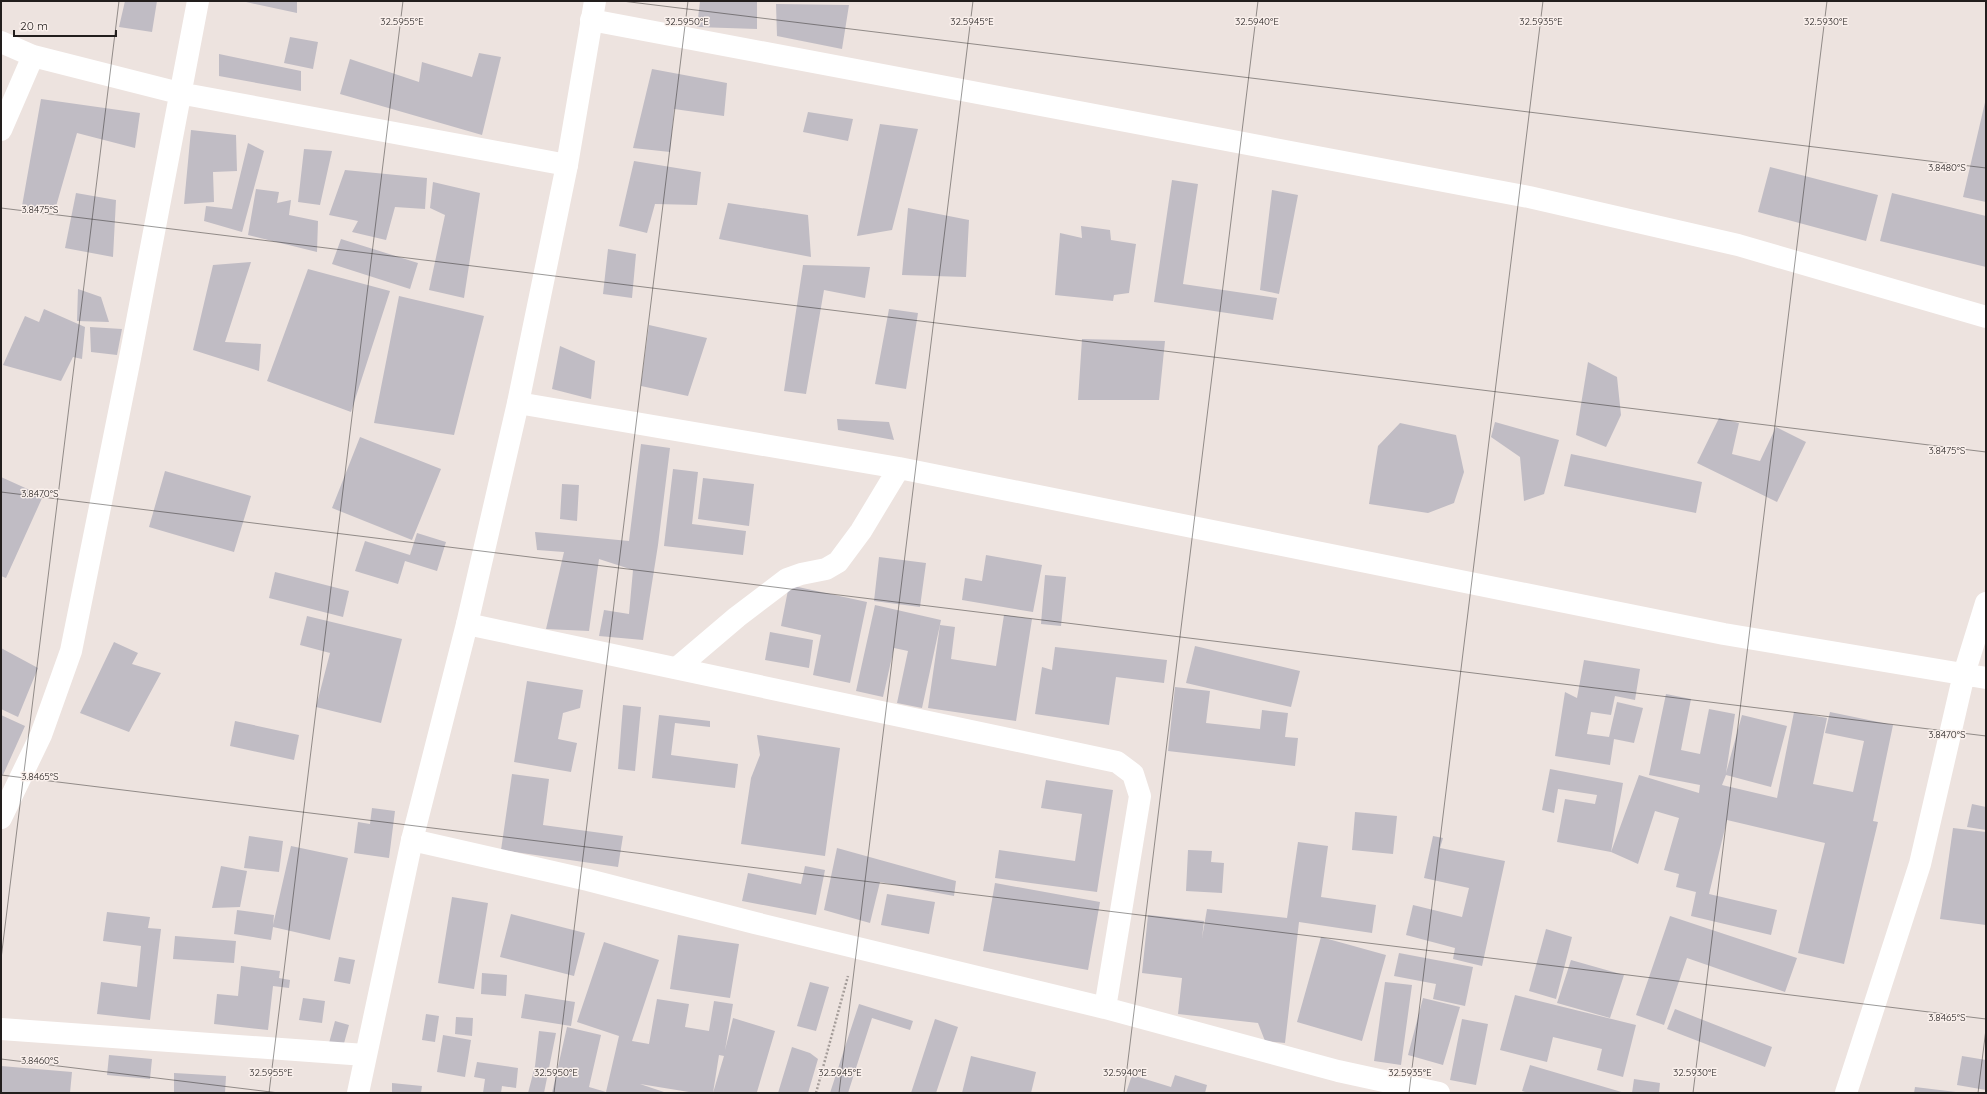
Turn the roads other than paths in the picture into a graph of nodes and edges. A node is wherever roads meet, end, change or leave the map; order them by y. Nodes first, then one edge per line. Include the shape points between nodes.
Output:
1 (198, 1) edge
2 (593, 10) edge
3 (1, 42) edge
4 (33, 56) junction
5 (179, 94) junction
6 (1, 130) edge
7 (567, 165) junction
8 (1986, 317) edge
9 (518, 403) junction
10 (899, 468) junction
11 (1986, 603) edge
12 (467, 624) junction
13 (677, 668) junction
14 (1964, 674) junction
15 (1986, 678) edge
16 (1, 818) edge
17 (412, 840) junction
18 (1105, 1008) junction
19 (1, 1029) edge
20 (365, 1055) junction
21 (358, 1093) edge
22 (1439, 1093) edge
23 (1846, 1093) edge

1 - 5 street
2 - 7 street
2 - 8 street via 1529,198 1738,245
3 - 4 street
4 - 5 street
4 - 6 street
5 - 7 street
5 - 16 street via 130,358 71,651 41,736
7 - 9 street
9 - 10 street
9 - 12 street
10 - 13 street via 861,531 838,562 826,569 787,579
10 - 14 street via 1724,634
11 - 14 street
12 - 13 street
12 - 17 street
13 - 18 street via 1076,752 1117,762 1133,774 1140,796
14 - 15 street
14 - 23 street via 1920,864
17 - 18 street via 588,880
17 - 20 street
18 - 22 street via 1338,1071
19 - 20 street
20 - 21 street

